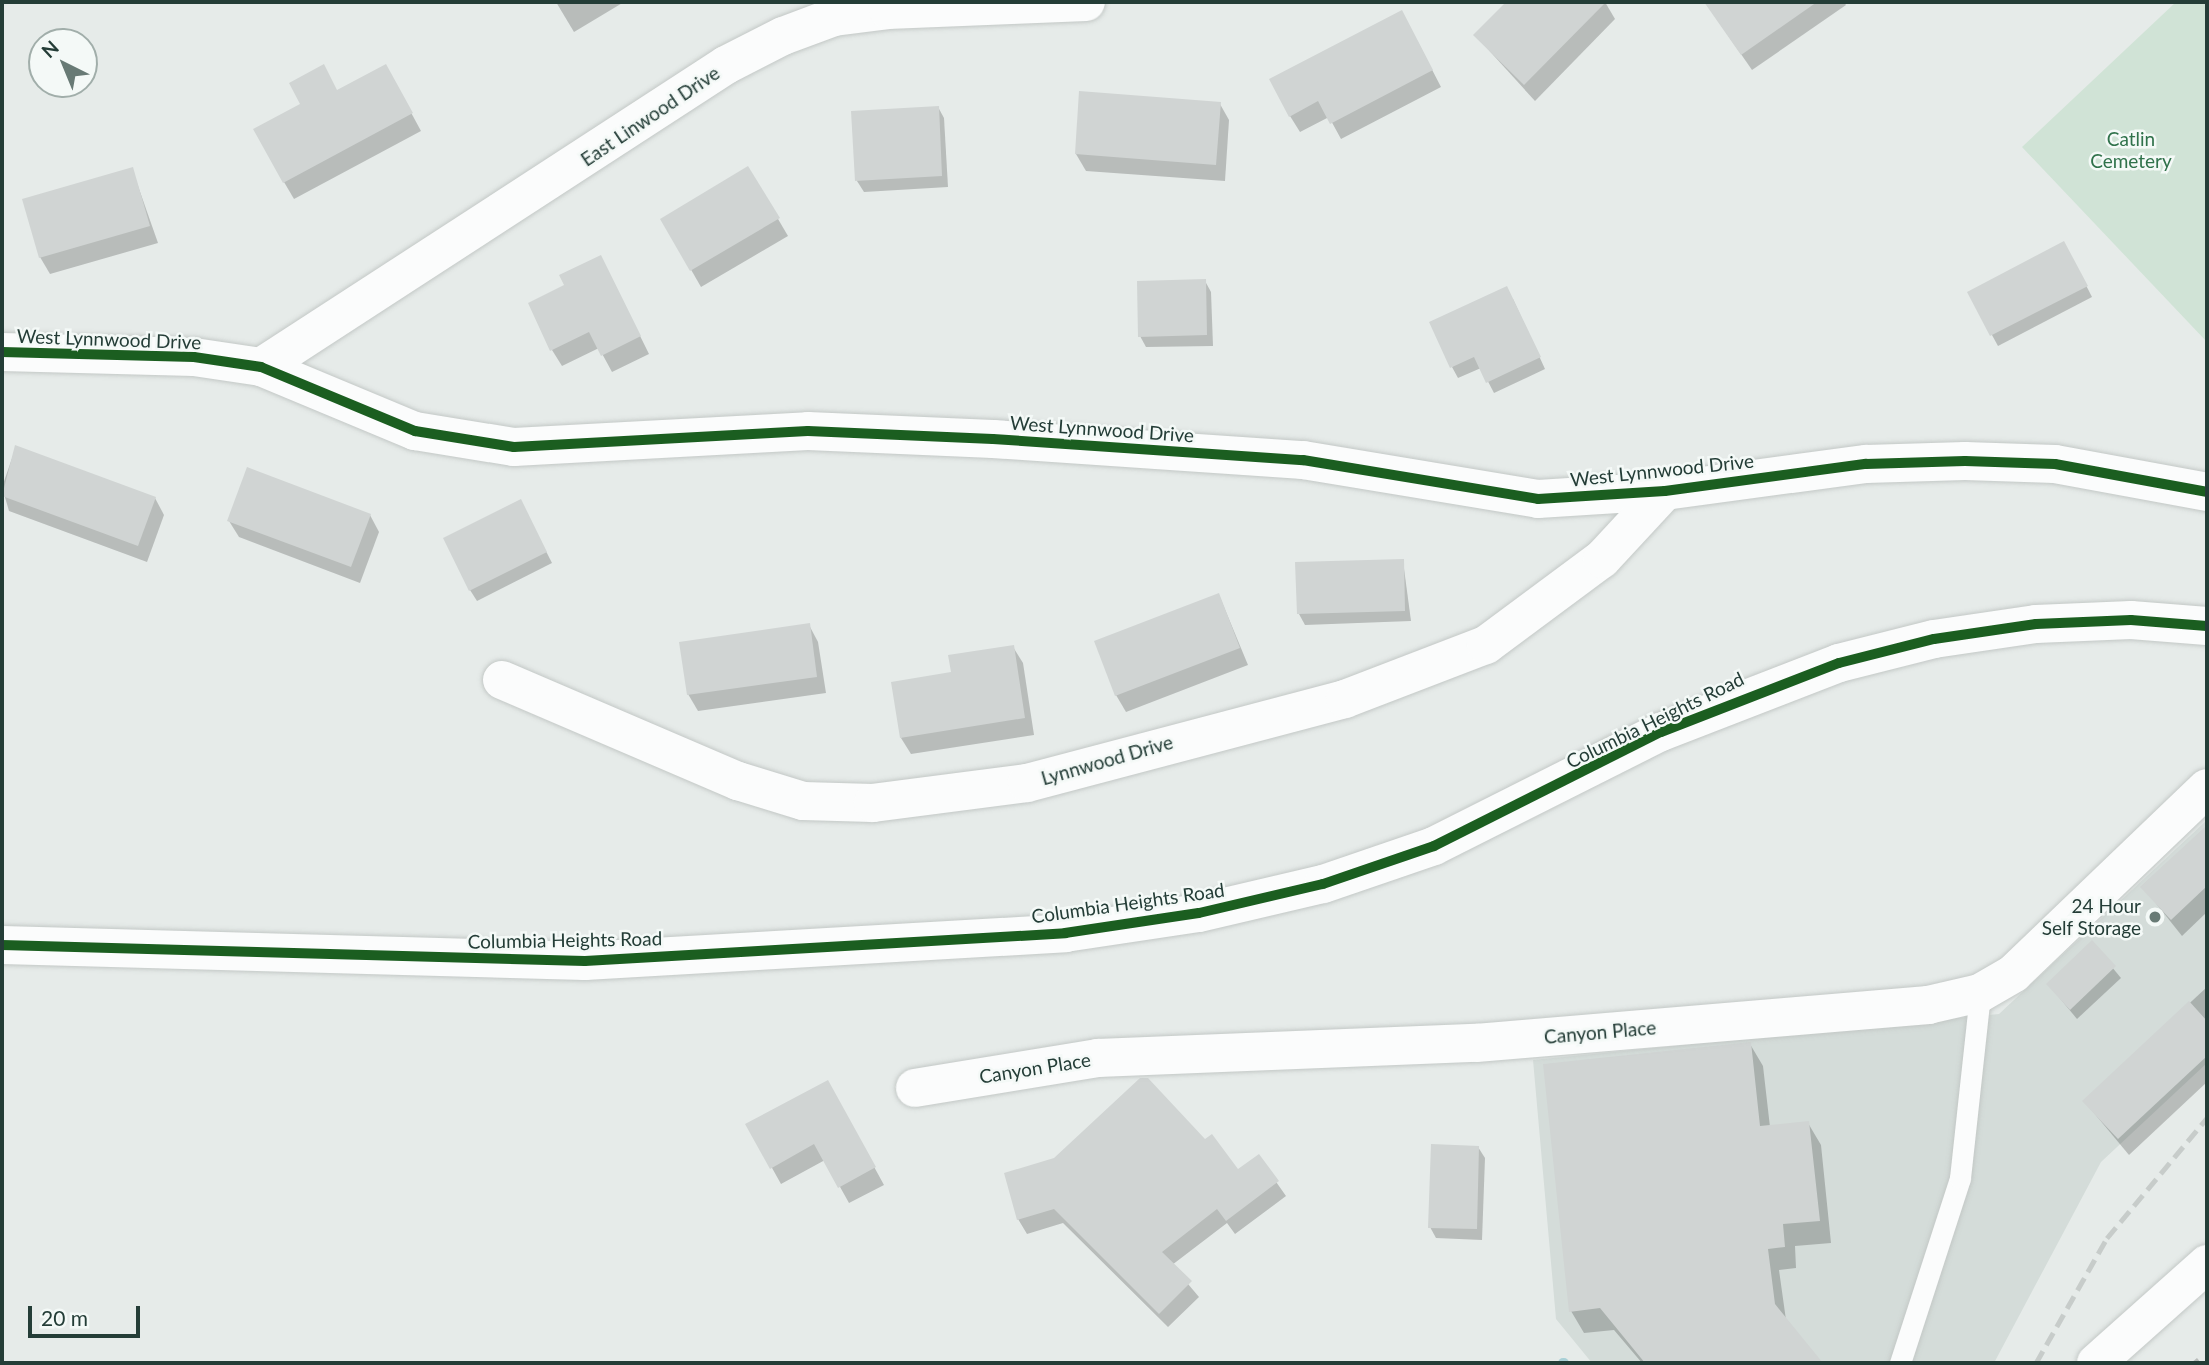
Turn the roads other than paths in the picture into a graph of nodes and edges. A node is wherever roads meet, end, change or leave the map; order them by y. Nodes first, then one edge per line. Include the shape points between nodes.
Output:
1 (1086, 2) edge
2 (2, 352) edge
3 (261, 367) junction
4 (1665, 491) junction
5 (2207, 492) edge
6 (2207, 626) edge
7 (502, 680) dead end
8 (2207, 788) edge
9 (2, 945) edge
10 (1980, 993) junction
11 (915, 1088) dead end
12 (2207, 1264) edge
13 (1900, 1363) edge
14 (2096, 1363) edge

1 - 3 street, East Linwood Drive via 888,10 834,17 783,36 726,65
2 - 3 street, West Lynnwood Drive via 194,357
3 - 4 street, West Lynnwood Drive via 415,430 514,447 808,431 1303,460 1538,499
4 - 5 street, West Lynnwood Drive via 1866,464 1965,461 2082,468
4 - 7 street, Lynnwood Drive via 1602,559 1486,645 1345,699 1027,783 873,803 803,801 738,781
6 - 9 street, Columbia Heights Road via 2131,620 2036,624 1934,639 1839,663 1661,732 1422,850 1323,884 1199,913 1078,931 585,961
8 - 10 street, Canyon Place via 2014,973
10 - 11 street, Canyon Place via 1928,1005 1476,1043 1098,1058
10 - 13 lane via 1960,1178
12 - 14 street

